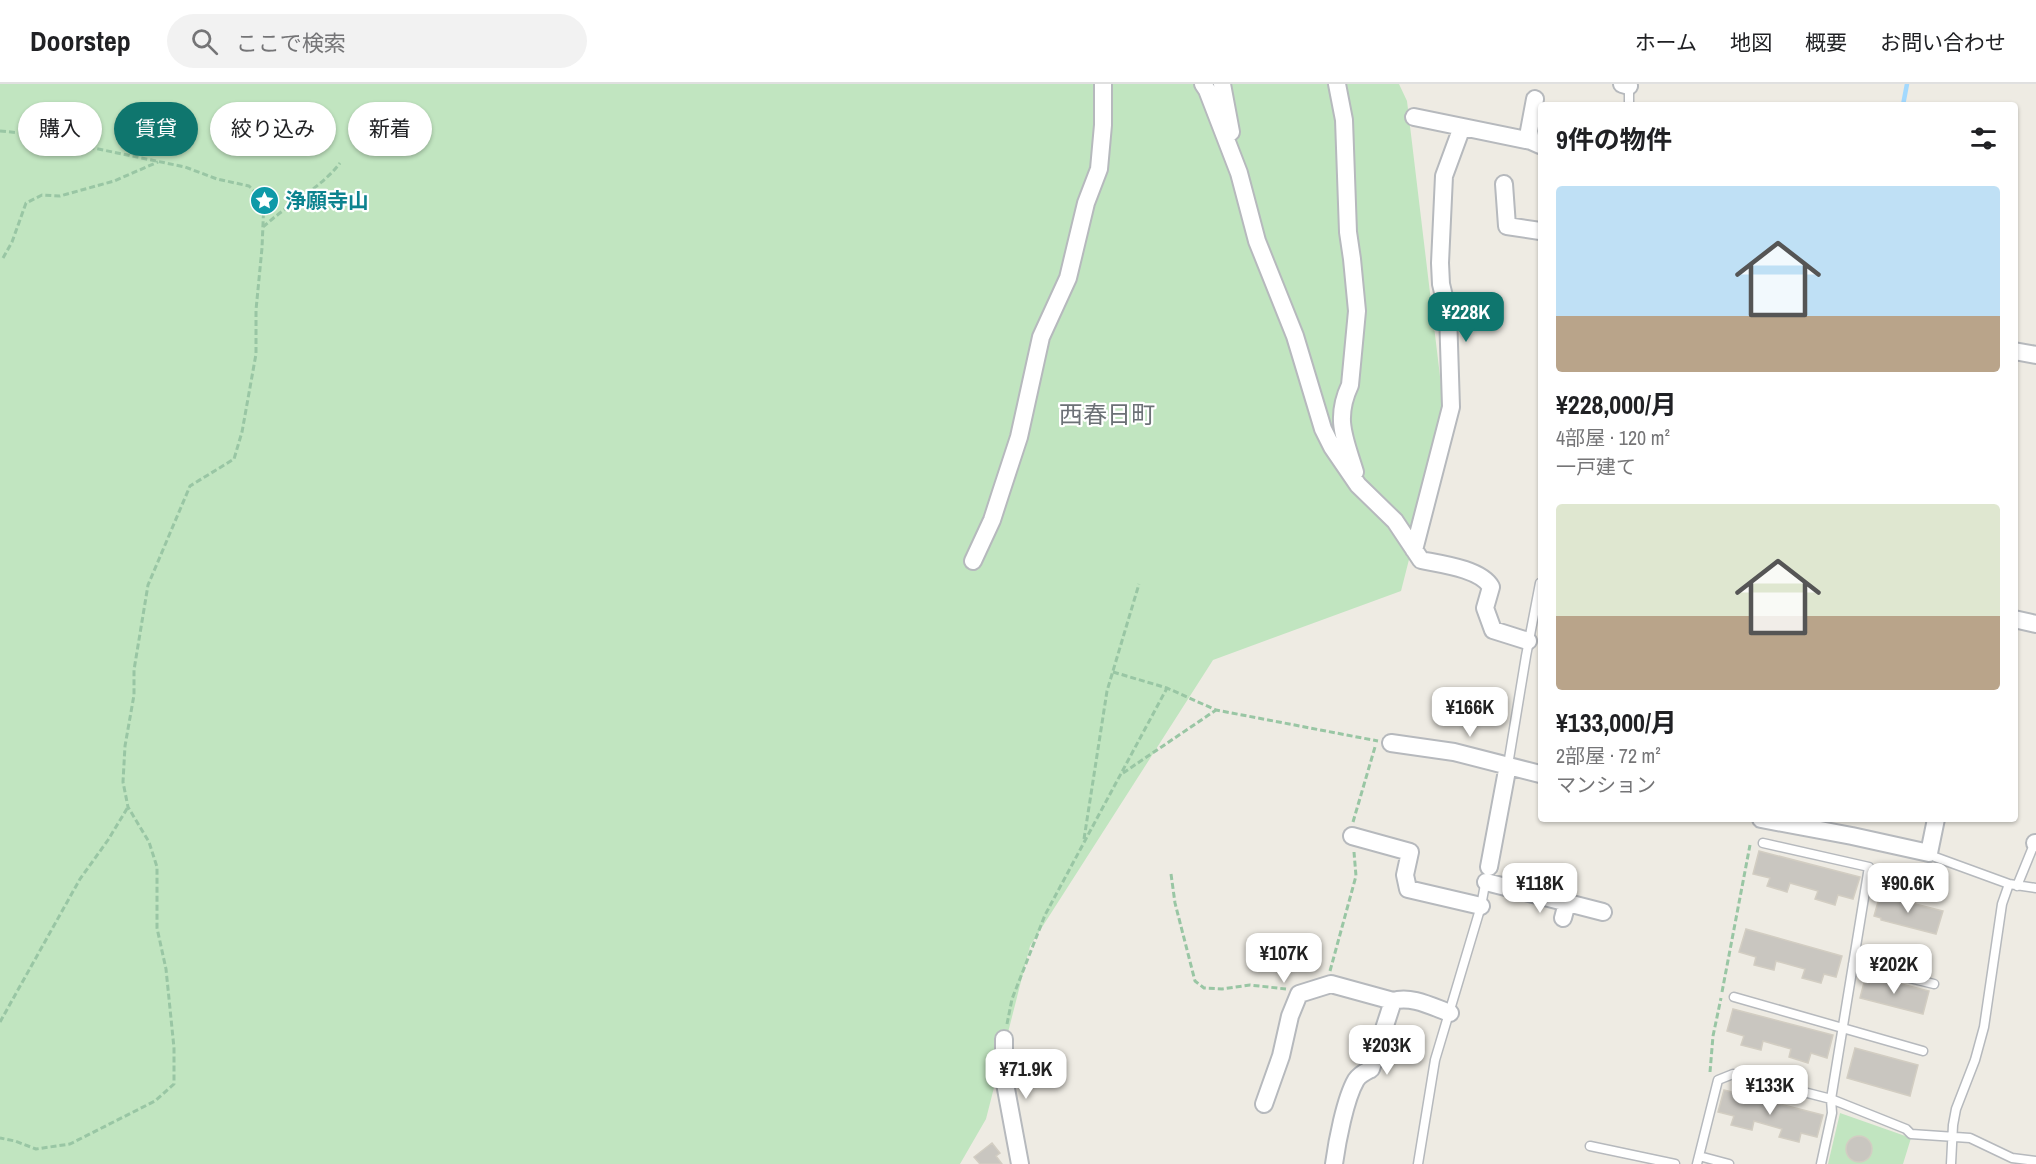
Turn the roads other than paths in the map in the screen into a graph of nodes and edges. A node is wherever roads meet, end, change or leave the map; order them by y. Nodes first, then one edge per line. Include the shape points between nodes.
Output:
1 (1103, 84) edge
2 (1203, 84) edge
3 (1222, 84) edge
4 (1337, 84) edge
5 (1626, 85) edge
6 (1535, 99) dead end
7 (1629, 102) edge
8 (1414, 117) dead end
9 (1462, 127) junction
10 (1536, 144) edge
11 (1238, 171) junction
12 (1504, 184) dead end
13 (1538, 231) edge
14 (2018, 352) edge
15 (2036, 355) edge
16 (1358, 485) junction
17 (1414, 550) junction
18 (973, 561) dead end
19 (1538, 593) edge
20 (2018, 620) edge
21 (2036, 624) edge
22 (1528, 641) junction
23 (1384, 742) road end
24 (1508, 765) junction
25 (1538, 773) edge
26 (1935, 822) edge
27 (1796, 823) edge
28 (1352, 836) road end
29 (2036, 842) edge
30 (1763, 843) dead end
31 (1929, 853) junction
32 (1487, 874) junction
33 (1867, 882) junction
34 (2013, 885) junction
35 (2036, 888) edge
36 (1931, 895) dead end
37 (1481, 906) junction
38 (1603, 912) dead end
39 (1853, 964) junction
40 (1934, 984) dead end
41 (1734, 997) dead end
42 (1394, 1001) junction
43 (1450, 1013) junction
44 (1843, 1028) junction
45 (1004, 1039) road end
46 (1923, 1051) dead end
47 (1831, 1099) junction
48 (1264, 1104) dead end
49 (1953, 1137) junction
50 (1590, 1146) dead end
51 (1698, 1160) edge
52 (2036, 1161) edge
53 (1019, 1163) edge
54 (1334, 1164) edge
55 (1418, 1164) edge
56 (1675, 1164) edge
57 (1730, 1164) edge
58 (1821, 1164) edge
59 (1951, 1164) edge

1 - 18 street via 1099,169 1086,203 1068,278 1041,337 1019,437 992,520
2 - 11 street
3 - 11 street
4 - 16 street via 1344,120 1348,232 1357,311 1350,385 1340,421
5 - 7 lane
6 - 10 street via 1529,131
8 - 9 street
9 - 10 street
9 - 17 street via 1444,176 1440,263 1448,313 1451,407
11 - 16 street via 1257,242 1295,336 1323,429
12 - 13 street via 1507,226
14 - 15 street
16 - 17 street via 1395,521
17 - 22 street via 1421,560 1487,579 1491,587 1485,608 1493,630
19 - 22 lane
20 - 21 street
22 - 24 lane
23 - 24 street
24 - 25 street
24 - 32 street
26 - 31 street
27 - 31 street
28 - 37 street via 1410,852 1405,875 1408,889
29 - 34 lane
30 - 33 lane via 1869,867
31 - 34 lane
32 - 37 lane
32 - 38 street via 1565,910
33 - 36 lane
33 - 39 lane
34 - 35 lane
34 - 49 lane via 2002,904 1984,1026 1956,1109
37 - 43 lane
39 - 40 lane
39 - 44 lane
41 - 44 lane
42 - 43 street via 1415,1001
42 - 48 street via 1331,984 1299,994
42 - 54 street via 1371,1069 1357,1079 1348,1099
43 - 55 lane via 1435,1060
44 - 46 lane
44 - 47 lane
45 - 53 street via 1004,1078
47 - 49 lane via 1911,1134
47 - 51 lane via 1733,1074 1718,1080
47 - 58 lane via 1832,1113
49 - 52 lane via 1970,1138 2012,1158
49 - 59 lane
50 - 56 lane
51 - 57 lane

